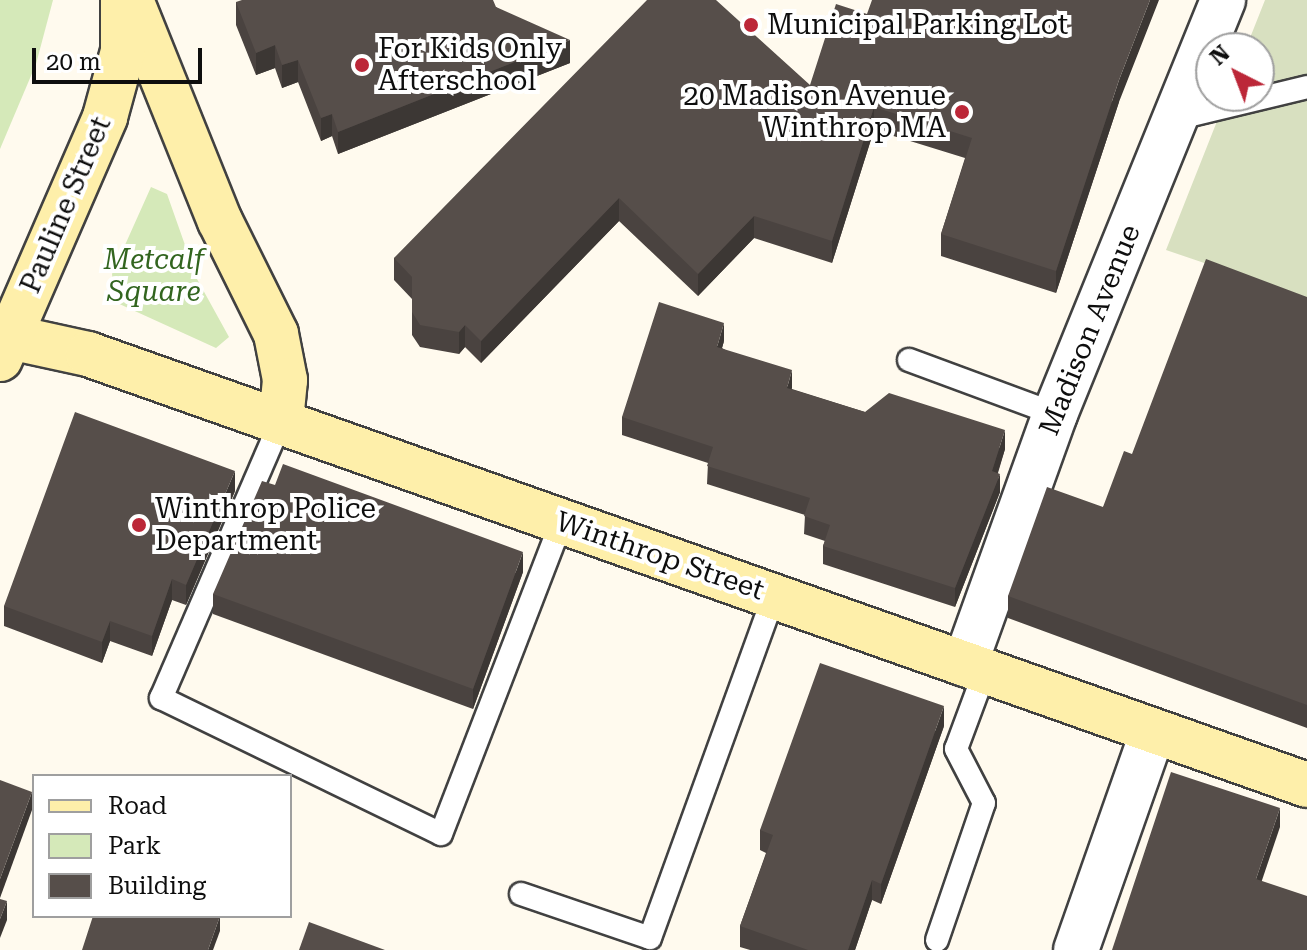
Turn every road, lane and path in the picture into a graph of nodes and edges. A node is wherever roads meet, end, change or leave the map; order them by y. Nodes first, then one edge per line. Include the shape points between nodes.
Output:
1 (123, 0) edge
2 (131, 0) edge
3 (1223, 0) edge
4 (1307, 87) edge
5 (1175, 119) junction
6 (5, 348) edge
7 (909, 360) dead end
8 (1055, 414) junction
9 (281, 421) junction
10 (562, 521) junction
11 (774, 596) junction
12 (975, 668) junction
13 (1153, 731) junction
14 (1307, 785) edge
15 (521, 894) dead end
16 (937, 940) dead end
17 (1076, 950) edge

1 - 6 main road, Pauline Street via 123,51 113,94
2 - 9 main road via 220,221 276,334 285,380
3 - 5 street, Madison Avenue
4 - 5 lane
5 - 8 street, Madison Avenue
6 - 9 main road, Winthrop Street via 88,354
7 - 8 lane
8 - 12 street, Madison Avenue
9 - 10 main road, Winthrop Street
9 - 10 lane via 161,698 441,834
10 - 11 main road, Winthrop Street
11 - 12 main road, Winthrop Street
11 - 15 lane via 650,938
12 - 13 main road, Winthrop Street
12 - 16 lane via 956,749 984,803
13 - 14 main road, Winthrop Street
13 - 17 street

